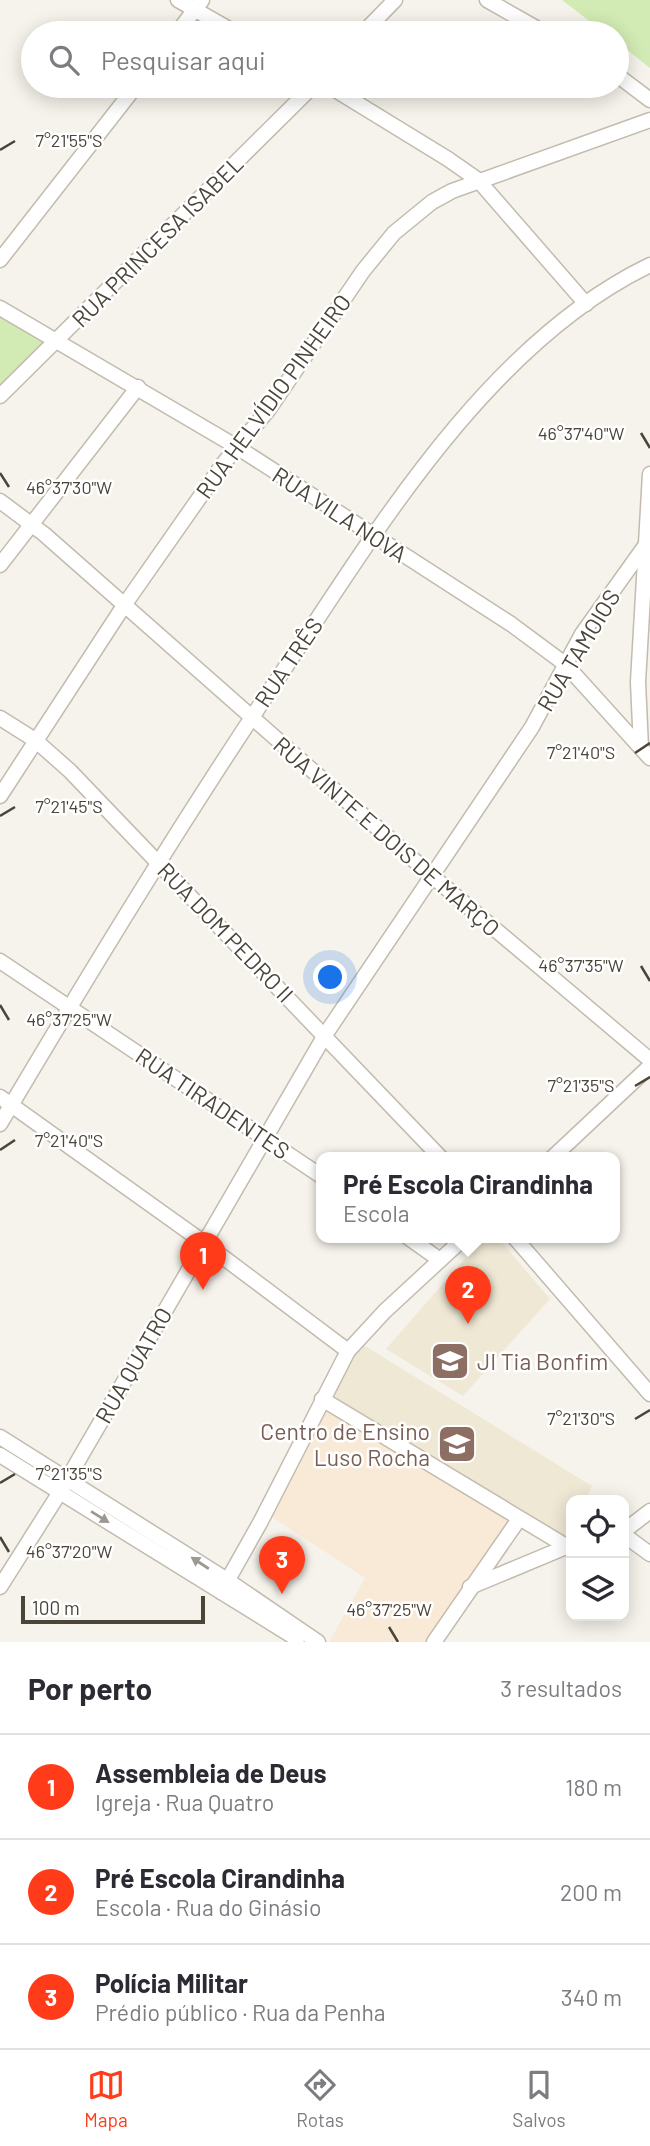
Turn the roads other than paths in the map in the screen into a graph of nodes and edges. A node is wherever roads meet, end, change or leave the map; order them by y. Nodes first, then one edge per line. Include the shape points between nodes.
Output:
1 (178, 0) edge
2 (395, 0) edge
3 (487, 0) edge
4 (198, 5) edge
5 (186, 21) edge
6 (220, 21) edge
7 (375, 21) edge
8 (524, 21) edge
9 (629, 84) edge
10 (127, 98) edge
11 (301, 98) edge
12 (349, 98) edge
13 (650, 100) edge
14 (650, 120) edge
15 (478, 180) junction
16 (0, 260) edge
17 (650, 265) edge
18 (586, 304) junction
19 (0, 308) edge
20 (57, 340) junction
21 (138, 387) junction
22 (0, 396) edge
23 (237, 447) junction
24 (650, 474) edge
25 (0, 501) edge
26 (31, 523) junction
27 (373, 535) junction
28 (645, 546) junction
29 (0, 565) edge
30 (125, 604) junction
31 (565, 664) junction
32 (0, 718) edge
33 (250, 719) junction
34 (35, 740) junction
35 (642, 748) edge
36 (0, 796) edge
37 (159, 863) junction
38 (432, 876) junction
39 (0, 961) edge
40 (70, 1009) junction
41 (325, 1035) junction
42 (650, 1060) edge
43 (650, 1066) edge
44 (6, 1101) edge
45 (0, 1124) edge
46 (265, 1137) junction
47 (435, 1152) edge
48 (558, 1152) edge
49 (316, 1173) edge
50 (203, 1242) junction
51 (416, 1243) edge
52 (459, 1243) edge
53 (518, 1243) edge
54 (440, 1260) junction
55 (348, 1351) junction
56 (650, 1394) edge
57 (322, 1399) junction
58 (0, 1437) edge
59 (0, 1455) edge
60 (68, 1478) junction
61 (60, 1492) junction
62 (650, 1511) edge
63 (519, 1519) junction
64 (629, 1529) edge
65 (629, 1537) edge
66 (566, 1546) edge
67 (566, 1549) edge
68 (650, 1554) edge
69 (224, 1586) junction
70 (0, 1587) edge
71 (469, 1587) junction
72 (302, 1642) edge
73 (318, 1642) edge
74 (434, 1642) edge

1 - 4 street
2 - 7 street
3 - 8 street
4 - 5 street
4 - 6 street
9 - 13 street
10 - 16 street
11 - 20 street, RUA PRINCESA ISABEL
12 - 15 street
14 - 15 street, RUA HELVÍDIO PINHEIRO
15 - 18 street
15 - 23 street, RUA HELVÍDIO PINHEIRO via 432,202 394,233
17 - 18 street, RUA TRÊS
18 - 27 street, RUA TRÊS via 502,372
19 - 20 street, RUA VILA NOVA
20 - 21 street, RUA VILA NOVA
20 - 22 street, RUA PRINCESA ISABEL
21 - 23 street, RUA VILA NOVA
21 - 26 street
23 - 27 street, RUA VILA NOVA
23 - 30 street, RUA HELVÍDIO PINHEIRO
24 - 28 street
25 - 26 street, RUA VINTE E DOIS DE MARÇO
26 - 29 street
26 - 30 street, RUA VINTE E DOIS DE MARÇO
27 - 31 street, RUA VILA NOVA
27 - 33 street, RUA TRÊS
28 - 31 street, RUA TAMOIOS
28 - 35 street via 639,645
30 - 33 street, RUA VINTE E DOIS DE MARÇO
30 - 34 street, RUA HELVÍDIO PINHEIRO
31 - 35 street, RUA VILA NOVA
31 - 38 street, RUA TAMOIOS via 531,727
32 - 34 street, RUA DOM PEDRO II
33 - 37 street, RUA TRÊS
33 - 38 street, RUA VINTE E DOIS DE MARÇO
34 - 36 street, RUA HELVÍDIO PINHEIRO
34 - 37 street, RUA DOM PEDRO II
37 - 40 street, RUA TRÊS
37 - 41 street, RUA DOM PEDRO II
38 - 41 street, RUA TAMOIOS
38 - 42 street, RUA VINTE E DOIS DE MARÇO
39 - 40 street, RUA TIRADENTES
40 - 44 street, RUA TRÊS
40 - 46 street, RUA TIRADENTES
41 - 46 street, RUA QUATRO
41 - 47 street, RUA DOM PEDRO II
43 - 48 street
44 - 45 street, RUA TRÊS
44 - 50 street
46 - 49 street, RUA TIRADENTES
46 - 50 street, RUA QUATRO
50 - 55 street
50 - 60 street, RUA QUATRO
51 - 54 street
52 - 54 street
53 - 56 street
54 - 55 street
55 - 57 street
57 - 63 street
57 - 69 street
58 - 60 street
59 - 61 street
60 - 61 street, RUA QUATRO
69 -> 60 street
61 -> 69 street
61 - 70 street, RUA QUATRO
62 - 64 street
63 - 66 street
63 - 71 street
65 - 68 street
67 - 71 street
69 - 72 street
69 - 73 street
71 - 74 street

